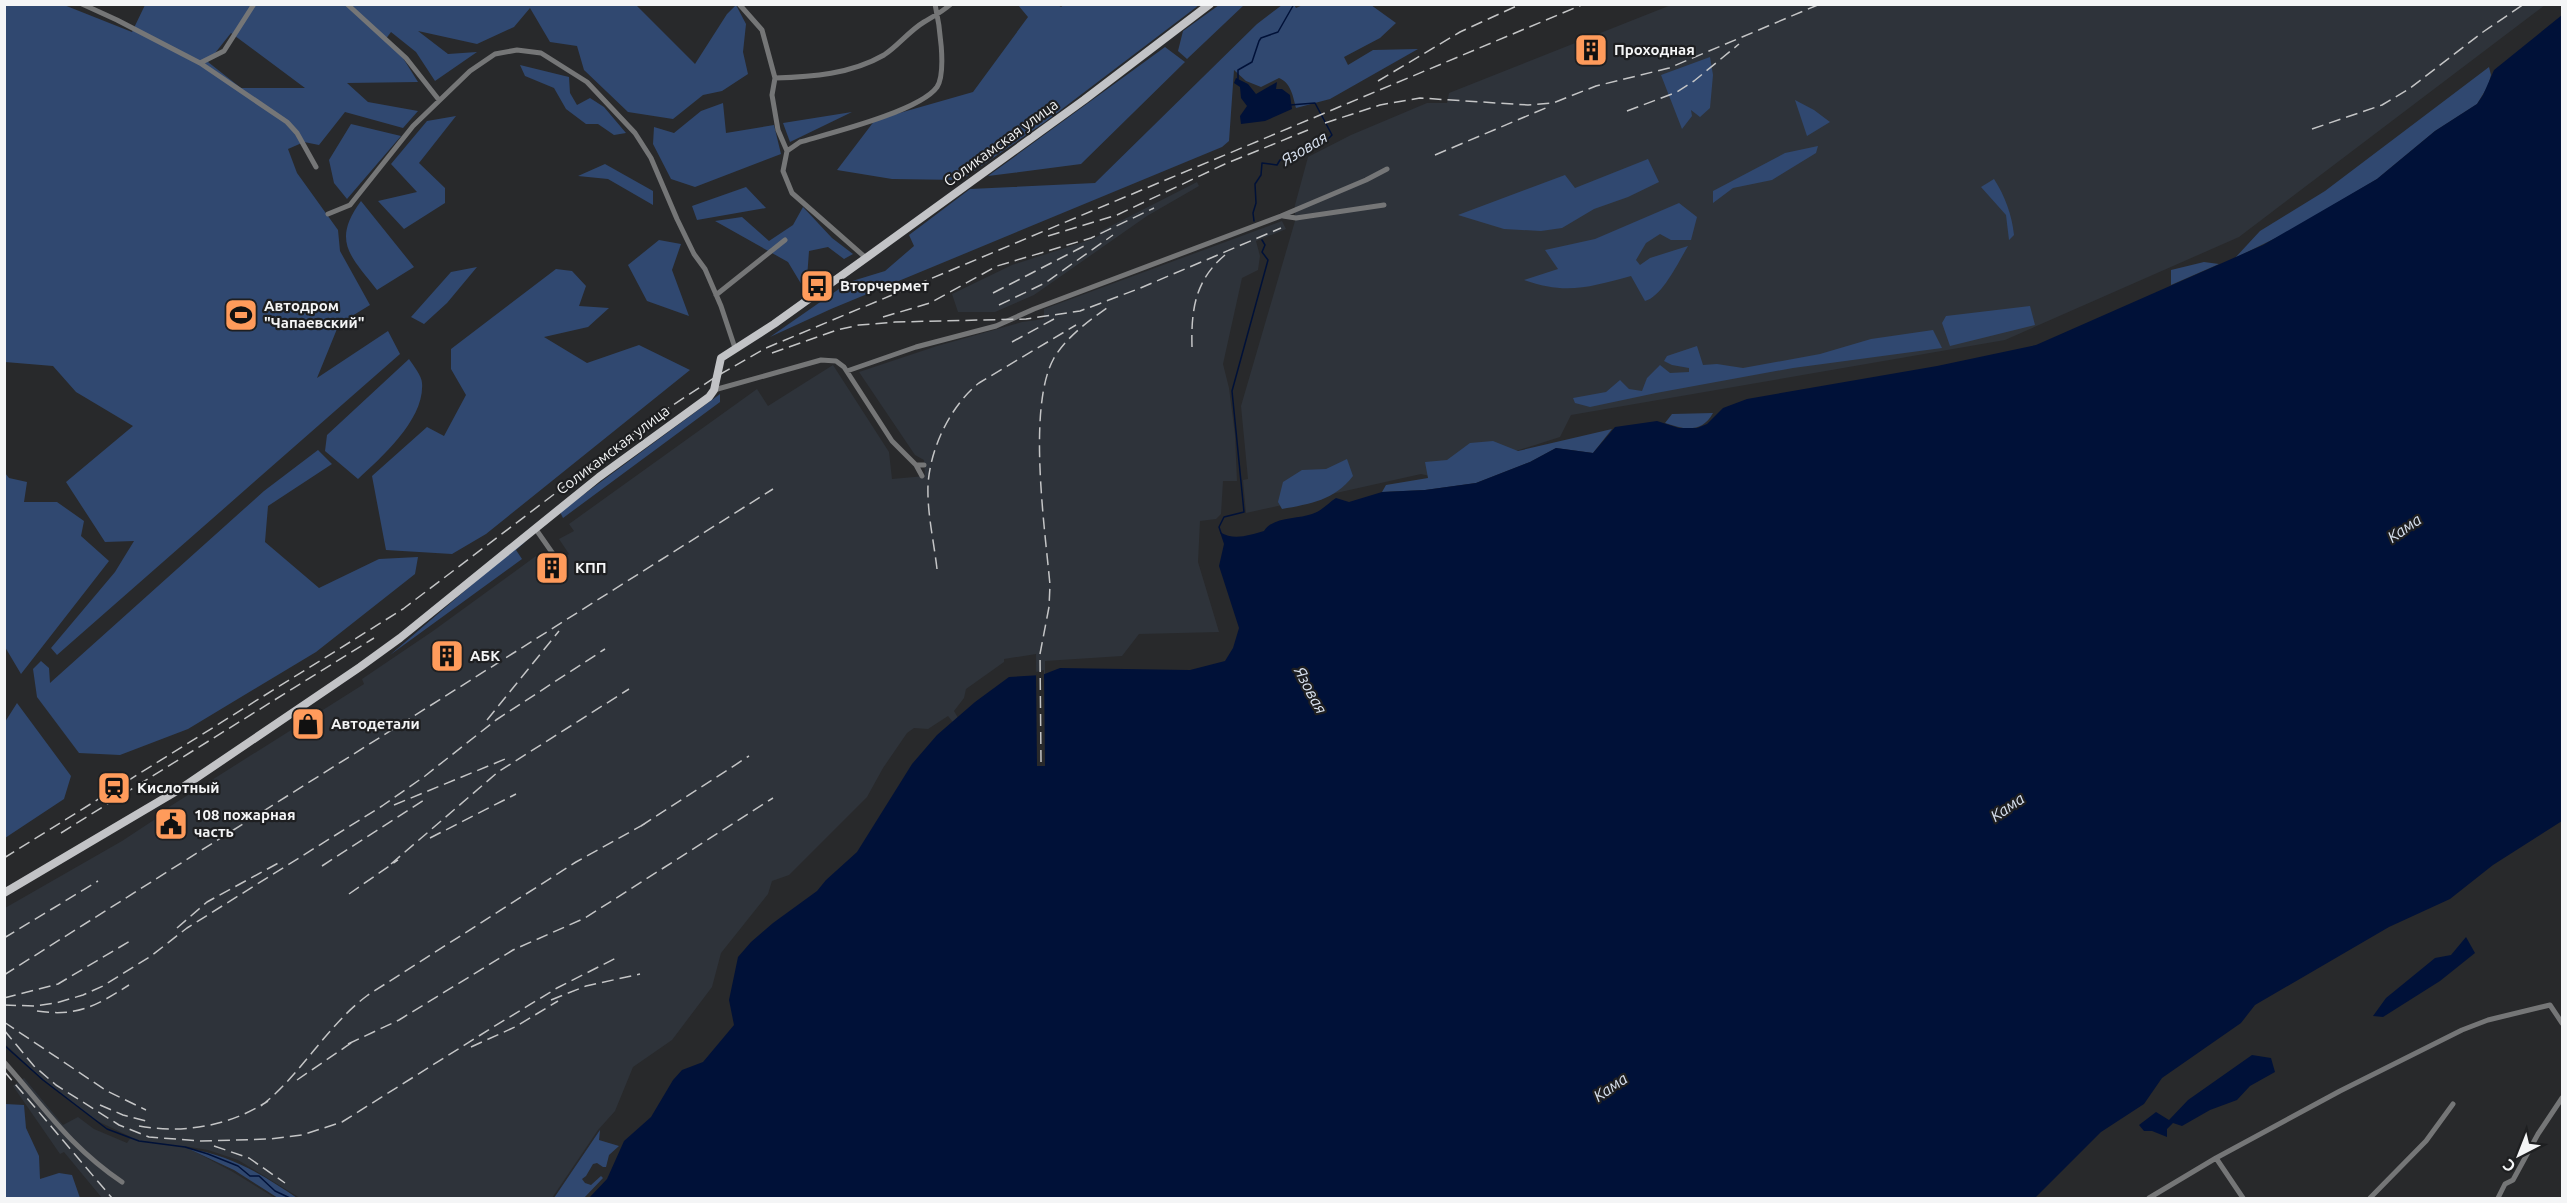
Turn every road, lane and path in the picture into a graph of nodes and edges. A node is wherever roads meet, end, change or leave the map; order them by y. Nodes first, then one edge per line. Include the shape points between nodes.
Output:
1 (82, 4) edge
2 (254, 4) edge
3 (347, 4) edge
4 (739, 4) edge
5 (935, 4) edge
6 (951, 4) edge
7 (1210, 4) edge
8 (938, 16) junction
9 (200, 63) junction
10 (775, 78) junction
11 (439, 100) junction
12 (787, 151) junction
13 (316, 167) dead end
14 (1387, 169) dead end
15 (1384, 205) dead end
16 (328, 214) dead end
17 (1281, 216) junction
18 (785, 240) dead end
19 (866, 258) junction
20 (717, 295) junction
21 (735, 348) junction
22 (847, 371) junction
23 (714, 390) junction
24 (916, 465) junction
25 (924, 465) dead end
26 (922, 476) dead end
27 (534, 527) junction
28 (558, 561) dead end
29 (4, 893) edge
30 (2562, 1023) edge
31 (4, 1062) edge
32 (2562, 1098) edge
33 (2453, 1104) dead end
34 (2216, 1158) junction
35 (122, 1182) dead end
36 (2149, 1198) edge
37 (2243, 1198) edge
38 (2370, 1198) edge
39 (2498, 1198) edge

1 - 9 street
2 - 9 street via 224,51
3 - 11 street via 406,58
4 - 10 street via 762,30
5 - 8 street
6 - 8 street
7 - 19 main road, Соликамская улица
8 - 10 street via 923,22 884,54 865,62 820,77
8 - 12 street via 942,75 927,96 908,107 800,142
9 - 13 street via 287,122
10 - 12 street via 772,95 778,130
11 - 16 street via 413,126 350,205
11 - 20 street via 495,54 518,50 541,53 578,75 615,109 651,158 676,219
12 - 19 street via 783,171 792,193
14 - 17 street
15 - 17 street via 1296,218
17 - 22 street via 1045,304 1005,323
18 - 20 street
19 - 21 main road, Соликамская улица
20 - 21 street
21 - 23 main road, Соликамская улица via 718,364
22 - 23 street via 836,361 821,360
22 - 24 street via 892,441
23 - 27 main road, Соликамская улица
24 - 25 street
24 - 26 street
27 - 28 street
27 - 29 main road, Соликамская улица via 360,667 157,804
30 - 34 street via 2550,1005 2462,1030
31 - 35 street via 69,1139
32 - 39 street
33 - 38 street via 2426,1141
34 - 36 street
34 - 37 street

